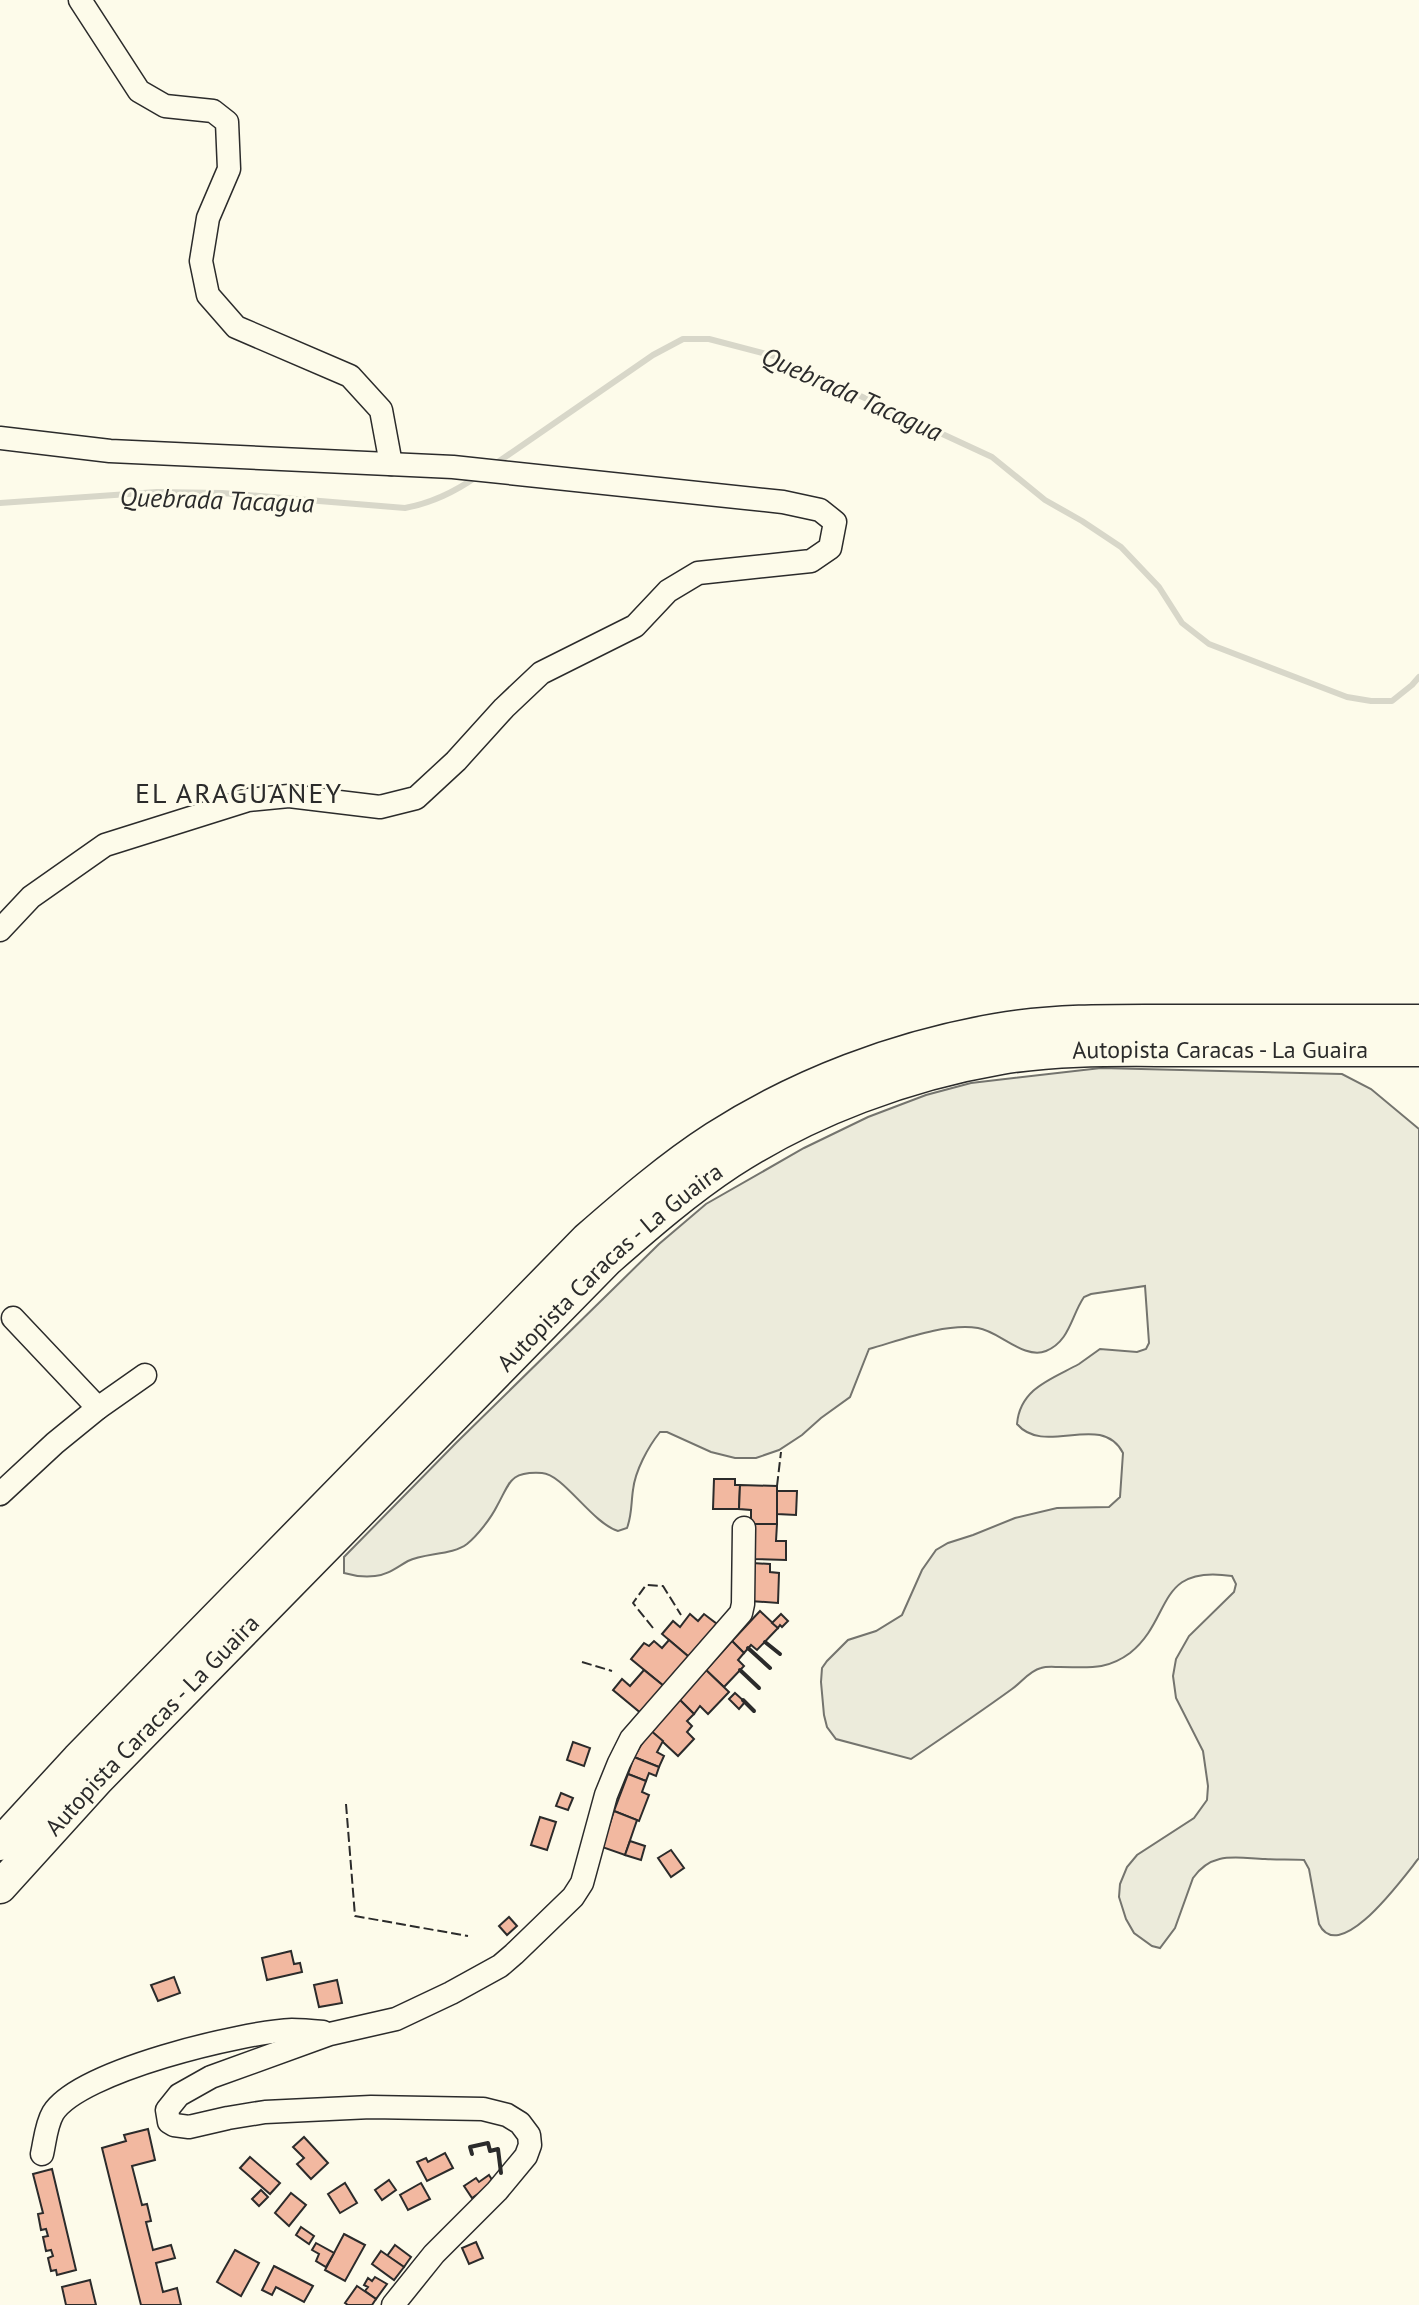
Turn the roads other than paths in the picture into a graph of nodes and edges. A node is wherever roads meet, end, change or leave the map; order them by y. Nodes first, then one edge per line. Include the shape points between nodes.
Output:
1 (80, 0) edge
2 (0, 438) edge
3 (391, 464) junction
4 (0, 930) edge
5 (1419, 1021) edge
6 (1419, 1050) edge
7 (13, 1318) dead end
8 (145, 1375) dead end
9 (98, 1408) junction
10 (0, 1494) edge
11 (744, 1528) dead end
12 (0, 1844) edge
13 (0, 1887) edge
14 (330, 2034) junction
15 (42, 2154) dead end
16 (393, 2305) edge

1 - 3 street via 139,91 165,106 213,111 227,122 229,169 208,218 201,261 208,295 236,327 350,376 381,410
2 - 3 street via 110,451
3 - 4 street via 783,502 820,510 835,522 830,548 811,561 698,573 668,591 635,626 541,673 416,798 380,807 289,796 248,800 105,845 31,897
5 - 12 highway, Autopista Caracas - La Guaira via 1104,1021 997,1030 892,1056 752,1116 662,1177 587,1239
6 - 13 highway, Autopista Caracas - La Guaira via 1104,1050 1001,1058 866,1096 729,1163 607,1260 98,1779
7 - 9 street
8 - 9 street
9 - 10 street
11 - 14 street via 743,1609 631,1739 606,1795 582,1883 573,1897 500,1966 396,2019
14 - 15 street via 271,2033 121,2069 92,2082 54,2111
14 - 16 street via 211,2077 179,2095 167,2116 174,2125 189,2127 265,2112 437,2107 483,2109 520,2123 529,2135 526,2156

